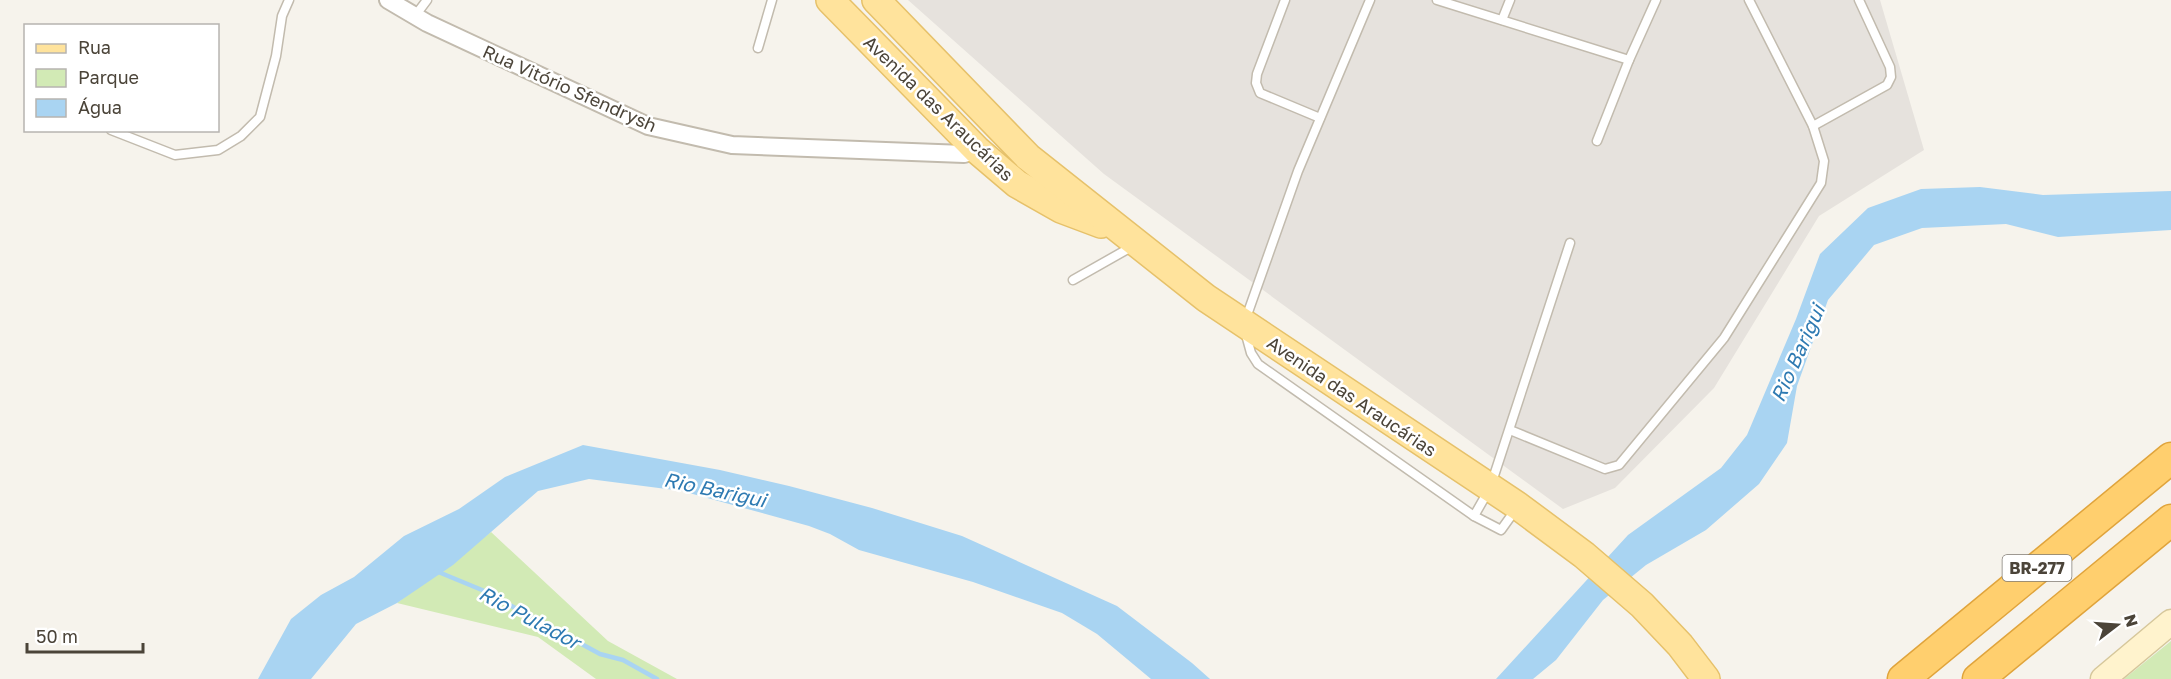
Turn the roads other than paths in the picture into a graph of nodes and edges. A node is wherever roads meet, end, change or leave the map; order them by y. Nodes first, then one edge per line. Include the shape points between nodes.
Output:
1 (289, 0) edge
2 (388, 0) edge
3 (427, 0) edge
4 (772, 0) edge
5 (830, 0) edge
6 (876, 0) edge
7 (1285, 0) edge
8 (1370, 0) edge
9 (1437, 0) edge
10 (1510, 0) edge
11 (1656, 0) edge
12 (1749, 0) edge
13 (1859, 0) edge
14 (415, 16) junction
15 (1502, 20) junction
16 (758, 48) dead end
17 (1629, 60) junction
18 (1320, 118) junction
19 (1813, 126) junction
20 (116, 132) edge
21 (1598, 141) dead end
22 (977, 150) junction
23 (1028, 157) junction
24 (1131, 238) junction
25 (1570, 243) dead end
26 (1073, 280) dead end
27 (1244, 324) junction
28 (1510, 430) junction
29 (2171, 458) edge
30 (1490, 488) junction
31 (1518, 506) junction
32 (1474, 516) junction
33 (2171, 520) edge
34 (2171, 622) edge
35 (1706, 679) edge
36 (1903, 679) edge
37 (1978, 679) edge
38 (2103, 679) edge

1 - 20 lane via 260,117 241,136 218,150 175,155
2 - 14 street, Rua Vitório Sfendrysh
3 - 14 lane
4 - 16 lane
5 - 22 main road, Avenida das Araucárias
6 - 23 main road, Avenida das Araucárias
7 - 18 lane via 1256,83 1260,93
8 - 18 lane
9 - 15 lane
10 - 15 lane
11 - 17 lane
12 - 19 lane
13 - 19 lane via 1891,77 1887,85
14 - 22 street, Rua Vitório Sfendrysh via 648,126 732,145 964,154
15 - 17 lane
17 - 21 lane
18 - 27 lane
19 - 28 lane via 1824,161 1821,183 1724,338 1619,465 1605,469
22 - 23 main road
22 - 24 main road, Avenida das Araucárias via 1017,184 1061,209
23 - 24 main road, Avenida das Araucárias
24 - 26 lane
24 - 27 main road, Avenida das Araucárias
25 - 28 lane
27 - 30 main road, Avenida das Araucárias
27 - 32 lane via 1246,341 1258,364
28 - 30 lane
29 - 36 highway, BR-277
30 - 31 main road, Avenida das Araucárias
30 - 32 lane
31 - 32 lane via 1501,530
31 - 35 main road, Avenida das Araucárias via 1625,589 1680,645
33 - 37 highway, BR-277
34 - 38 main road

